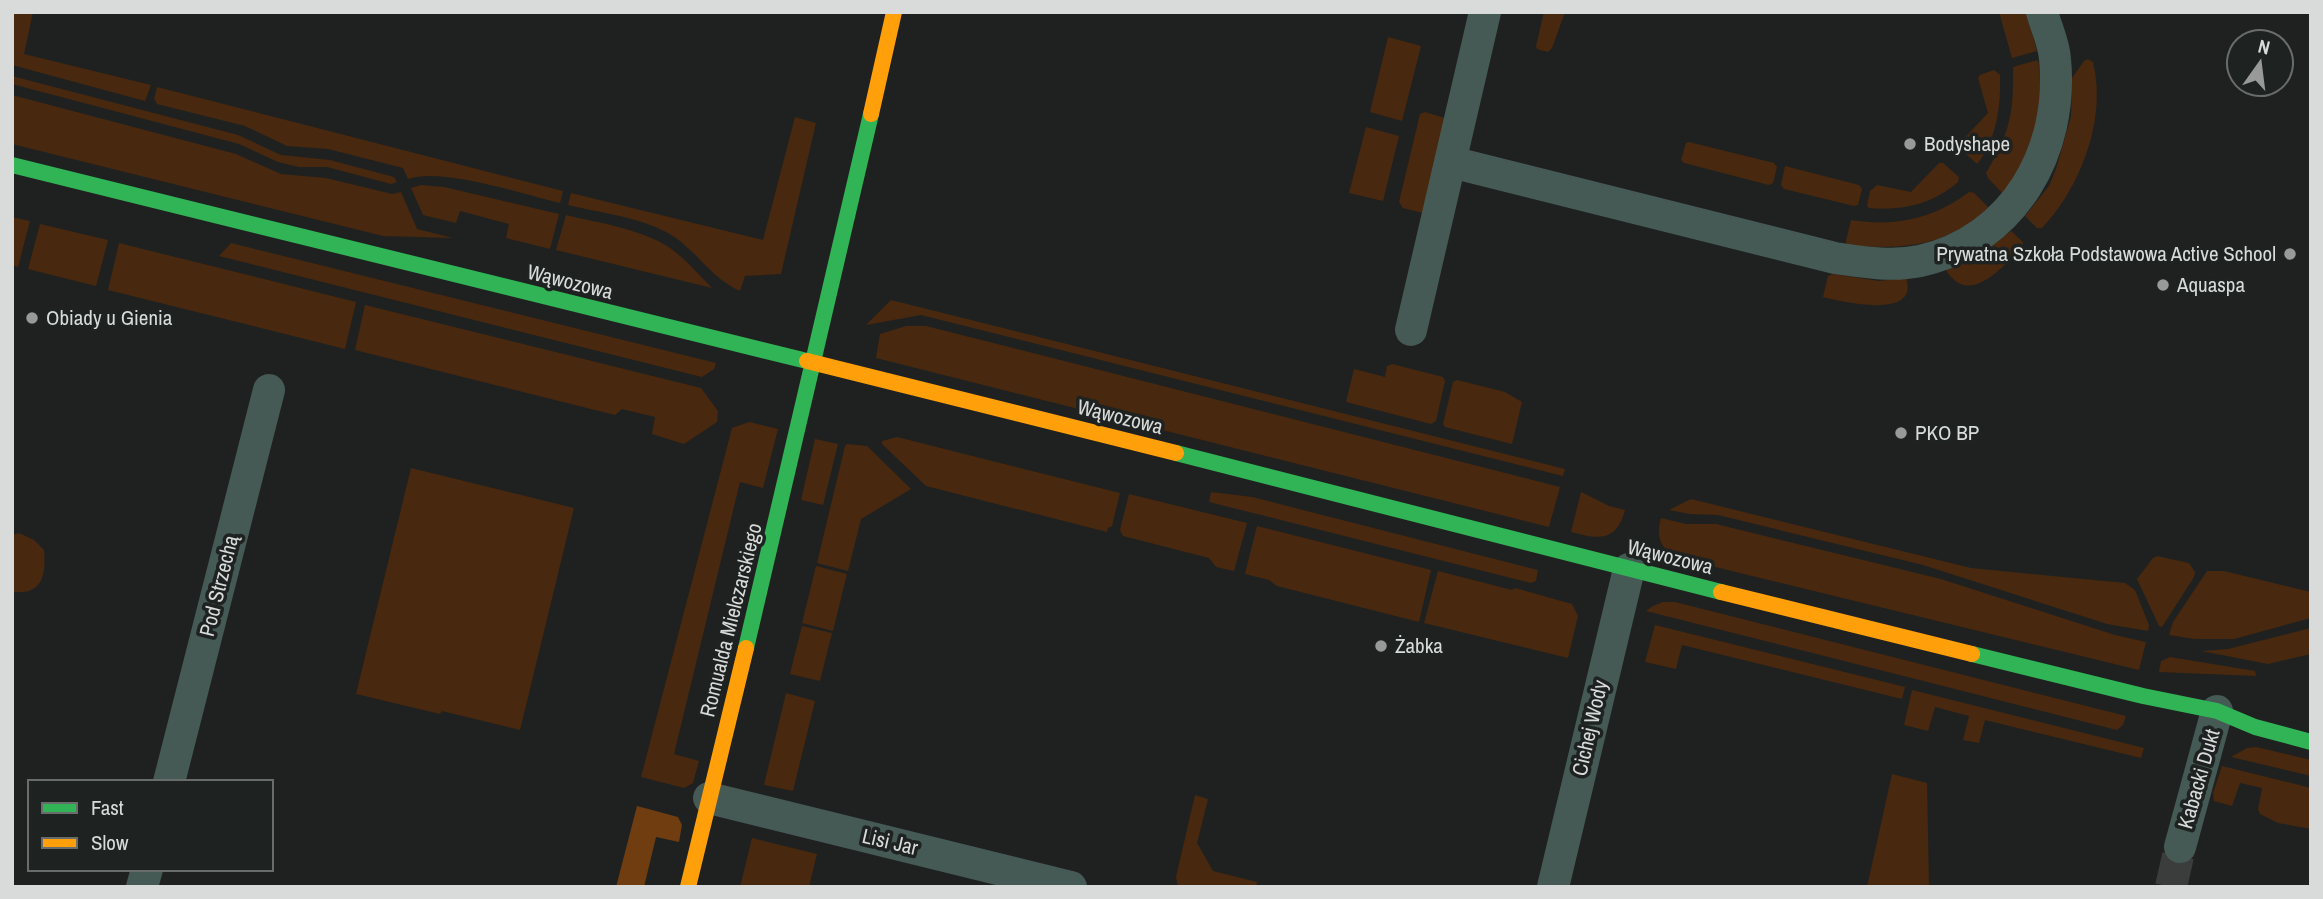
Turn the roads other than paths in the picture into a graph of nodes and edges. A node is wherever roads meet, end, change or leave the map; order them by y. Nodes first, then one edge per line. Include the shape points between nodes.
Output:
1 (894, 12) edge
2 (1485, 12) edge
3 (2042, 12) edge
4 (1451, 162) junction
5 (12, 165) edge
6 (1411, 330) dead end
7 (813, 363) junction
8 (269, 390) dead end
9 (1629, 569) junction
10 (2255, 710) dead end
11 (2217, 711) junction
12 (2311, 742) edge
13 (170, 780) edge
14 (709, 798) junction
15 (2180, 846) tunnel mouth
16 (688, 887) edge
17 (1071, 887) edge
18 (1553, 887) edge

1 - 7 street, Romualda Mielczarskiego
2 - 4 street
3 - 4 street via 2055,56 2056,100 2050,136 2034,177 1985,232 1956,249 1919,261 1878,264 1835,258
4 - 6 street
5 - 7 street, Wąwozowa
7 - 9 street, Wąwozowa
7 - 14 street, Romualda Mielczarskiego
8 - 13 street, Pod Strzechą
9 - 11 street, Wąwozowa
9 - 18 street, Cichej Wody
10 - 11 street, Wąwozowa
11 - 12 street, Wąwozowa
11 - 15 street, Kabacki Dukt
14 - 16 street, Romualda Mielczarskiego
14 - 17 street, Lisi Jar

